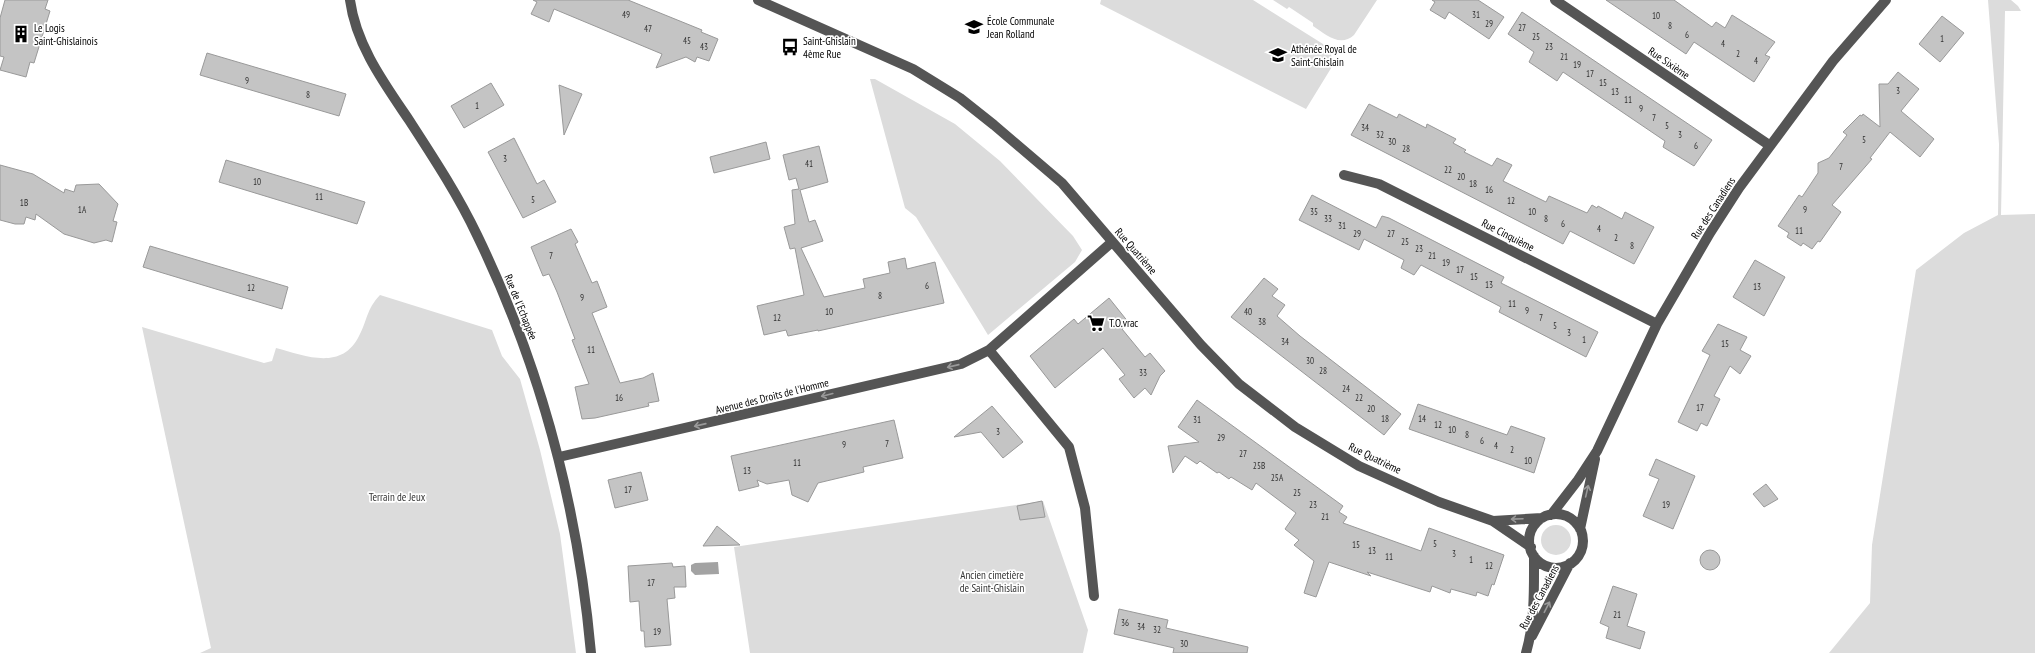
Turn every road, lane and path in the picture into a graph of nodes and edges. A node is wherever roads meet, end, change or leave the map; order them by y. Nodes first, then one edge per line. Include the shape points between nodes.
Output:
1 (350, 0) edge
2 (758, 0) edge
3 (1555, 0) edge
4 (1886, 0) edge
5 (1769, 146) junction
6 (1344, 175) dead end
7 (1112, 242) junction
8 (1657, 324) junction
9 (989, 350) junction
10 (1597, 452) junction
11 (559, 457) junction
12 (1547, 517) junction
13 (1493, 520) junction
14 (1580, 529) junction
15 (1532, 551) junction
16 (1570, 563) junction
17 (1094, 596) dead end
18 (1529, 641) junction
19 (591, 653) edge
20 (1526, 653) edge

1 - 11 street, Rue de l'Echappée via 360,38 374,67 430,152 477,234 537,381
2 - 7 street, Rue Quatrième via 913,69 960,98 1062,183
3 - 5 street, Rue Sixième
4 - 5 street, Rue des Canadiens via 1833,61
5 - 8 street, Rue des Canadiens via 1710,233
6 - 8 street, Rue Cinquième via 1379,184
7 - 9 street, Avenue des Droits de l'Homme
7 - 13 street, Rue Quatrième via 1201,345 1240,384 1295,427 1359,466 1439,502
8 - 10 street, Rue des Canadiens
9 -> 11 street, Avenue des Droits de l'Homme via 961,364
9 - 17 street via 1069,447 1085,508
10 - 12 street, Rue des Canadiens via 1578,480
14 -> 10 street, Rue des Canadiens
11 - 19 street, Rue de l'Echappée via 578,544
12 -> 13 street, Rue Quatrième
12 - 14 street via 1568,517
12 - 15 street, Rue des Canadiens via 1532,531
13 - 15 street, Rue Quatrième
14 - 16 street, Rue des Canadiens via 1582,547 1578,556
15 - 16 street, Rue des Canadiens via 1542,563 1552,567 1563,567
15 - 18 street, Rue des Canadiens via 1534,593
18 -> 16 street, Rue des Canadiens
18 - 20 street, Rue des Canadiens

